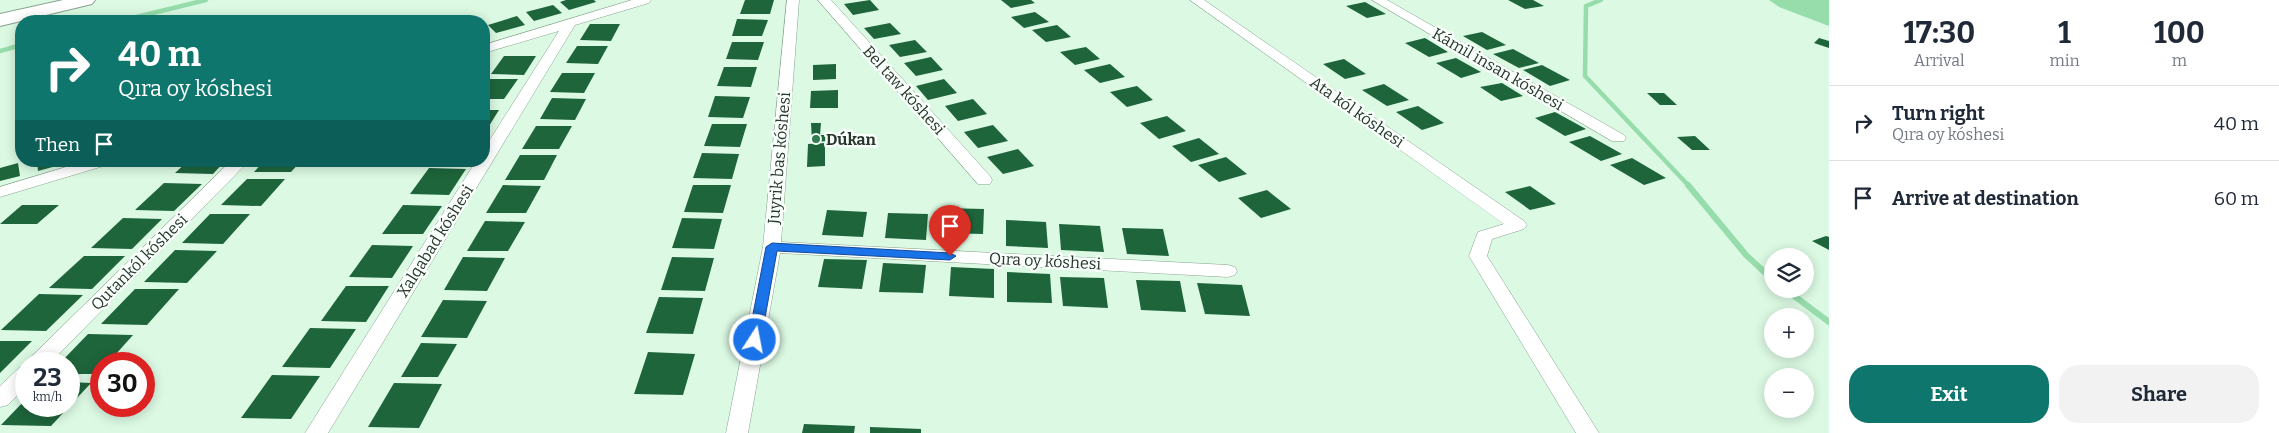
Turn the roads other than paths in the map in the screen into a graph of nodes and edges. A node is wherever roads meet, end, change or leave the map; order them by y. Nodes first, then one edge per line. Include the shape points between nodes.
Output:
1 (86, 0) edge
2 (645, 0) edge
3 (793, 0) edge
4 (824, 0) edge
5 (1196, 0) edge
6 (1378, 0) edge
7 (22, 15) edge
8 (15, 17) edge
9 (0, 20) edge
10 (570, 22) junction
11 (490, 47) edge
12 (1618, 138) dead end
13 (490, 151) edge
14 (84, 167) edge
15 (235, 167) edge
16 (480, 167) edge
17 (984, 180) dead end
18 (0, 192) edge
19 (772, 247) junction
20 (1228, 271) dead end
21 (48, 352) edge
22 (15, 384) edge
23 (0, 399) edge
24 (316, 433) edge
25 (738, 433) edge
26 (1588, 433) edge

1 - 7 main road
2 - 10 street
3 - 19 street, Juyrik bas kóshesi
4 - 17 street, Bel taw kóshesi
5 - 26 street, Ata kól kóshesi via 1518,225 1484,236 1478,256
6 - 12 street, Kámil insan kóshesi
8 - 9 main road
10 - 11 street
10 - 13 street, Xalqabad kóshesi
14 - 18 street
15 - 21 street, Qutankól kóshesi
16 - 24 street, Xalqabad kóshesi
19 - 20 street, Qıra oy kóshesi
19 - 25 street, Juyrik bas kóshesi
22 - 23 street

